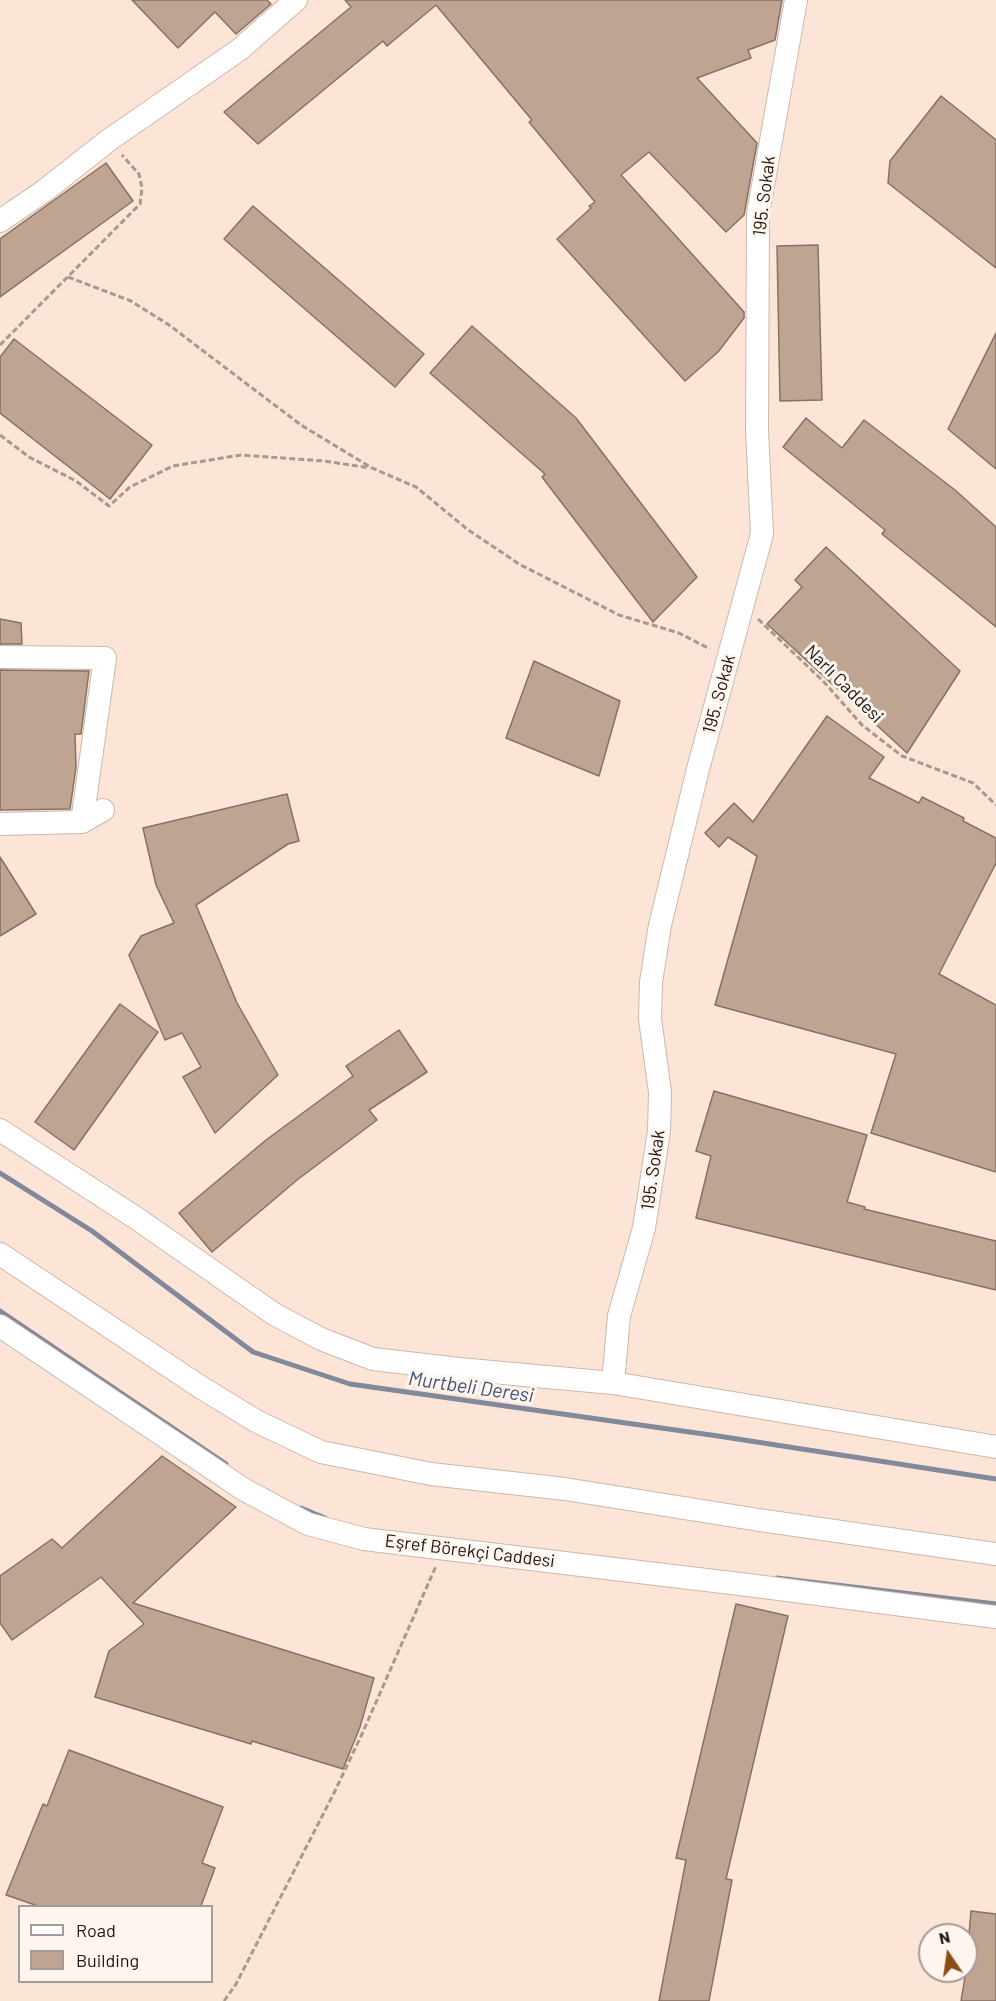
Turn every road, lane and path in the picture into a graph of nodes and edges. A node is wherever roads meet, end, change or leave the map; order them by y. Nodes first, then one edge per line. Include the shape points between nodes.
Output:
1 (296, 0) edge
2 (796, 0) edge
3 (110, 140) junction
4 (0, 221) edge
5 (68, 277) junction
6 (0, 345) edge
7 (0, 435) edge
8 (372, 468) junction
9 (743, 604) junction
10 (0, 657) edge
11 (728, 658) junction
12 (996, 805) edge
13 (103, 810) dead end
14 (82, 822) junction
15 (0, 824) edge
16 (0, 1130) edge
17 (0, 1254) edge
18 (0, 1326) edge
19 (613, 1383) junction
20 (996, 1447) edge
21 (444, 1548) junction
22 (996, 1554) edge
23 (996, 1617) edge
24 (224, 2001) edge

1 - 3 street via 238,50
2 - 9 street, 195. Sokak via 758,214 757,430 762,534
3 - 4 street
3 - 5 path via 139,174 140,204
5 - 6 path
5 - 8 path via 132,301 301,425
7 - 8 path via 109,506 130,486 173,466 241,455
8 - 11 path via 416,487 467,529 519,564 619,615 678,633
9 - 11 street, 195. Sokak
9 - 12 path, Narlı Caddesi via 823,681 862,725 902,756 973,783
10 - 14 street via 105,658
11 - 19 street, 195. Sokak via 660,925 650,1019 660,1092 659,1131 644,1228 619,1316
13 - 14 street
14 - 15 street
16 - 19 street via 274,1314 321,1339 373,1359
17 - 22 street via 202,1388 256,1421 321,1452 431,1474 566,1489
18 - 21 street, Eşref Börekçi Caddesi via 279,1510 308,1524 364,1539
19 - 20 street
21 - 23 street, Eşref Börekçi Caddesi
21 - 24 path via 334,1793

